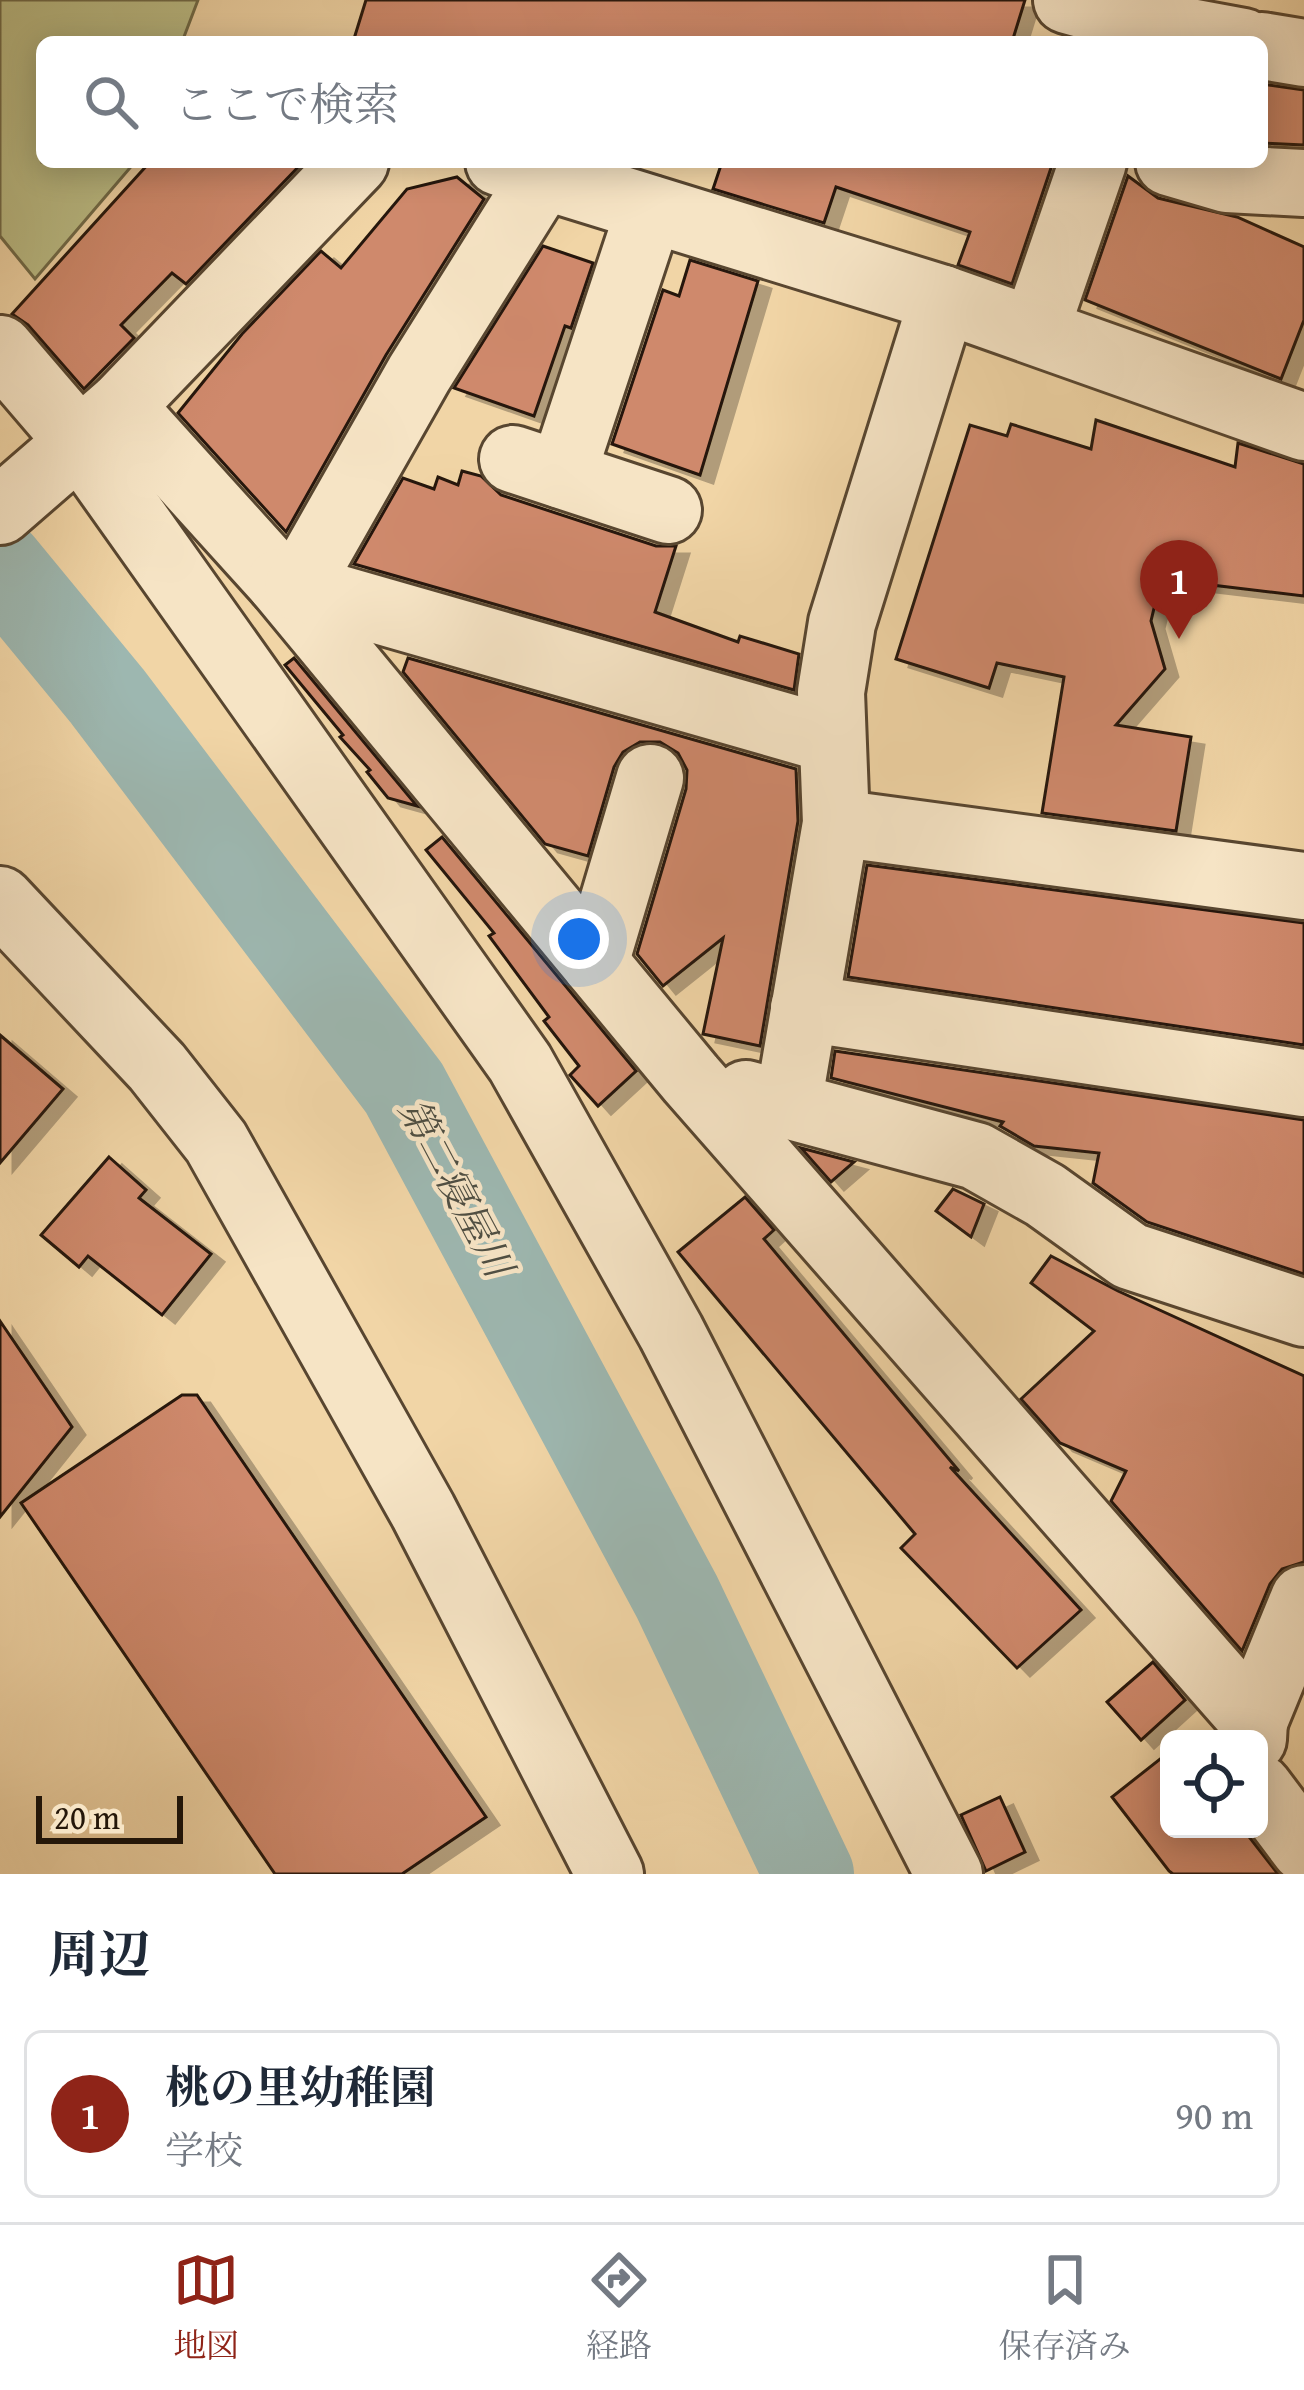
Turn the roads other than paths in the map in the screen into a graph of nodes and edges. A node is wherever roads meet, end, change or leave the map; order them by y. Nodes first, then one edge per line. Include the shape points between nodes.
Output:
1 (1067, 0) edge
2 (1152, 22) edge
3 (1216, 36) edge
4 (1268, 47) edge
5 (1304, 53) edge
6 (349, 168) edge
7 (1091, 168) edge
8 (1189, 168) edge
9 (521, 169) edge
10 (1304, 183) edge
11 (650, 208) junction
12 (943, 298) junction
13 (1035, 331) junction
14 (0, 349) edge
15 (100, 423) junction
16 (1304, 427) edge
17 (668, 510) dead end
18 (0, 511) edge
19 (289, 585) junction
20 (832, 740) junction
21 (650, 778) dead end
22 (836, 823) junction
23 (1304, 886) edge
24 (0, 900) edge
25 (595, 963) junction
26 (804, 1008) junction
27 (691, 1079) junction
28 (1304, 1083) edge
29 (788, 1105) junction
30 (1304, 1313) edge
31 (1304, 1599) edge
32 (1253, 1730) edge
33 (1268, 1800) edge
34 (1304, 1847) edge
35 (610, 1874) edge
36 (950, 1874) edge

1 - 2 street
2 - 3 street
4 - 5 street
6 - 15 street
7 - 13 street
8 - 10 street via 1227,179
9 - 11 street
9 - 19 street via 419,374
11 - 12 street
11 - 17 street via 538,467
12 - 13 street
12 - 20 street via 842,623
13 - 16 street
14 - 15 street
15 - 18 street
15 - 19 street
15 - 36 street via 520,1063 671,1332
19 - 20 street
19 - 25 street
20 - 22 street
21 - 25 street
22 - 23 street
22 - 26 street
24 - 35 street via 216,1142 423,1511
25 - 27 street
26 - 28 street
26 - 29 street
27 - 29 street
27 - 32 street
29 - 30 street via 976,1156 1130,1256
31 - 32 street
33 - 34 street

